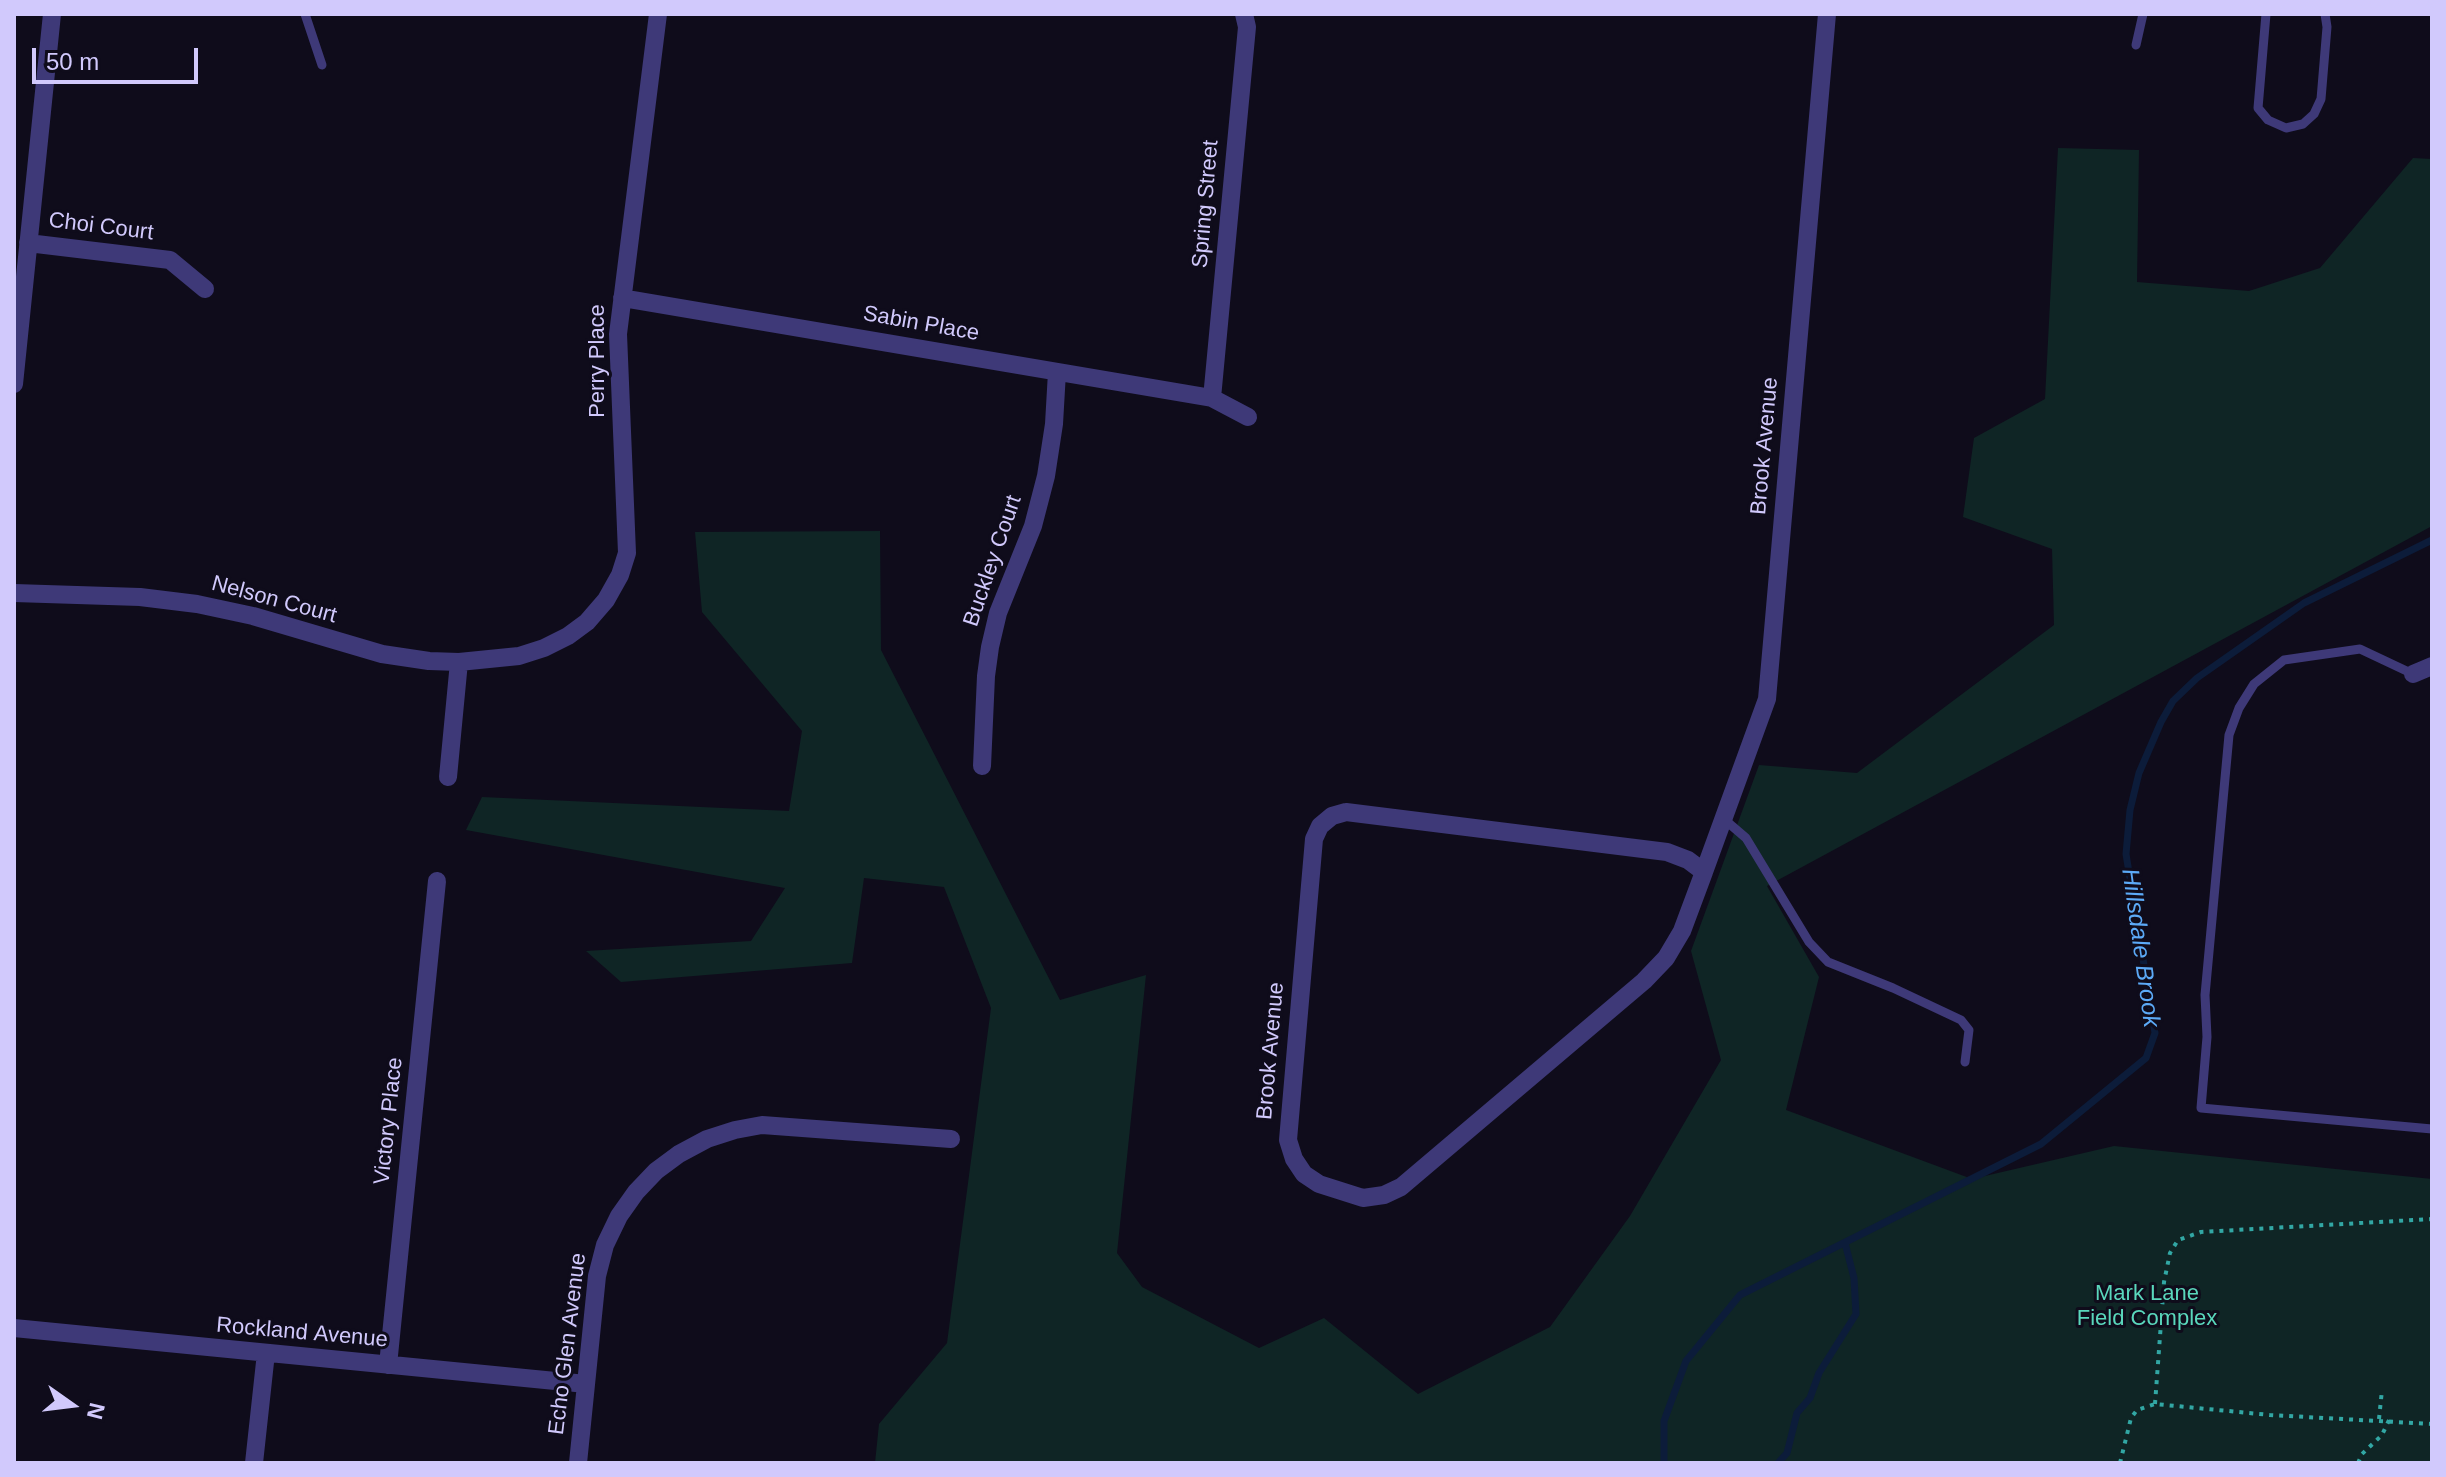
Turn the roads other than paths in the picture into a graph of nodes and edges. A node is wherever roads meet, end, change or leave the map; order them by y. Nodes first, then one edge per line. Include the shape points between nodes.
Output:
1 (52, 14) edge
2 (305, 14) edge
3 (658, 14) edge
4 (1244, 14) edge
5 (1827, 14) edge
6 (2143, 14) edge
7 (2266, 14) edge
8 (2325, 14) edge
9 (2136, 45) dead end
10 (322, 65) dead end
11 (28, 243) junction
12 (205, 289) dead end
13 (622, 298) junction
14 (1057, 372) junction
15 (14, 384) edge
16 (1212, 398) junction
17 (1248, 417) dead end
18 (14, 593) edge
19 (519, 656) joint
20 (459, 662) junction
21 (2432, 666) edge
22 (2413, 674) joint
23 (982, 766) dead end
24 (448, 777) dead end
25 (1725, 820) junction
26 (1704, 872) junction
27 (437, 881) dead end
28 (1965, 1062) dead end
29 (2432, 1129) edge
30 (951, 1139) dead end
31 (14, 1328) edge
32 (266, 1353) junction
33 (388, 1365) junction
34 (586, 1384) junction
35 (254, 1463) edge
36 (578, 1463) edge

1 - 11 street
2 - 10 lane
3 - 13 street, Perry Place
4 - 16 street, Spring Street via 1247,27
5 - 25 street, Brook Avenue via 1767,699
6 - 9 lane
7 - 8 lane via 2258,108 2286,128 2303,124 2321,99
11 - 12 street, Choi Court via 170,260
11 - 15 street
13 - 14 street, Sabin Place
13 - 19 street, Perry Place via 618,334 627,553 606,600 587,622 568,636
14 - 16 street, Sabin Place
14 - 23 street, Buckley Court via 1046,476 990,647
16 - 17 street
18 - 20 street, Nelson Court via 197,604 382,654
19 - 20 street, Nelson Court
20 - 24 street
21 - 22 street
22 - 29 lane via 2360,649 2284,660 2254,684 2239,708 2229,735 2205,995 2201,1108
25 - 26 street, Brook Avenue
25 - 28 lane via 1746,838 1809,942 1828,962 1961,1020 1969,1030
26 - 26 street, Brook Avenue via 1682,931 1644,981 1401,1187 1384,1195 1357,1197 1304,1174 1294,1159 1288,1129 1314,839 1332,816 1354,812 1667,852
27 - 33 street, Victory Place
30 - 34 street, Echo Glen Avenue via 762,1125 707,1139 679,1154 636,1192 605,1245
31 - 32 street, Rockland Avenue
32 - 33 street, Rockland Avenue
32 - 35 street
33 - 34 street, Rockland Avenue
34 - 36 street, Echo Glen Avenue

